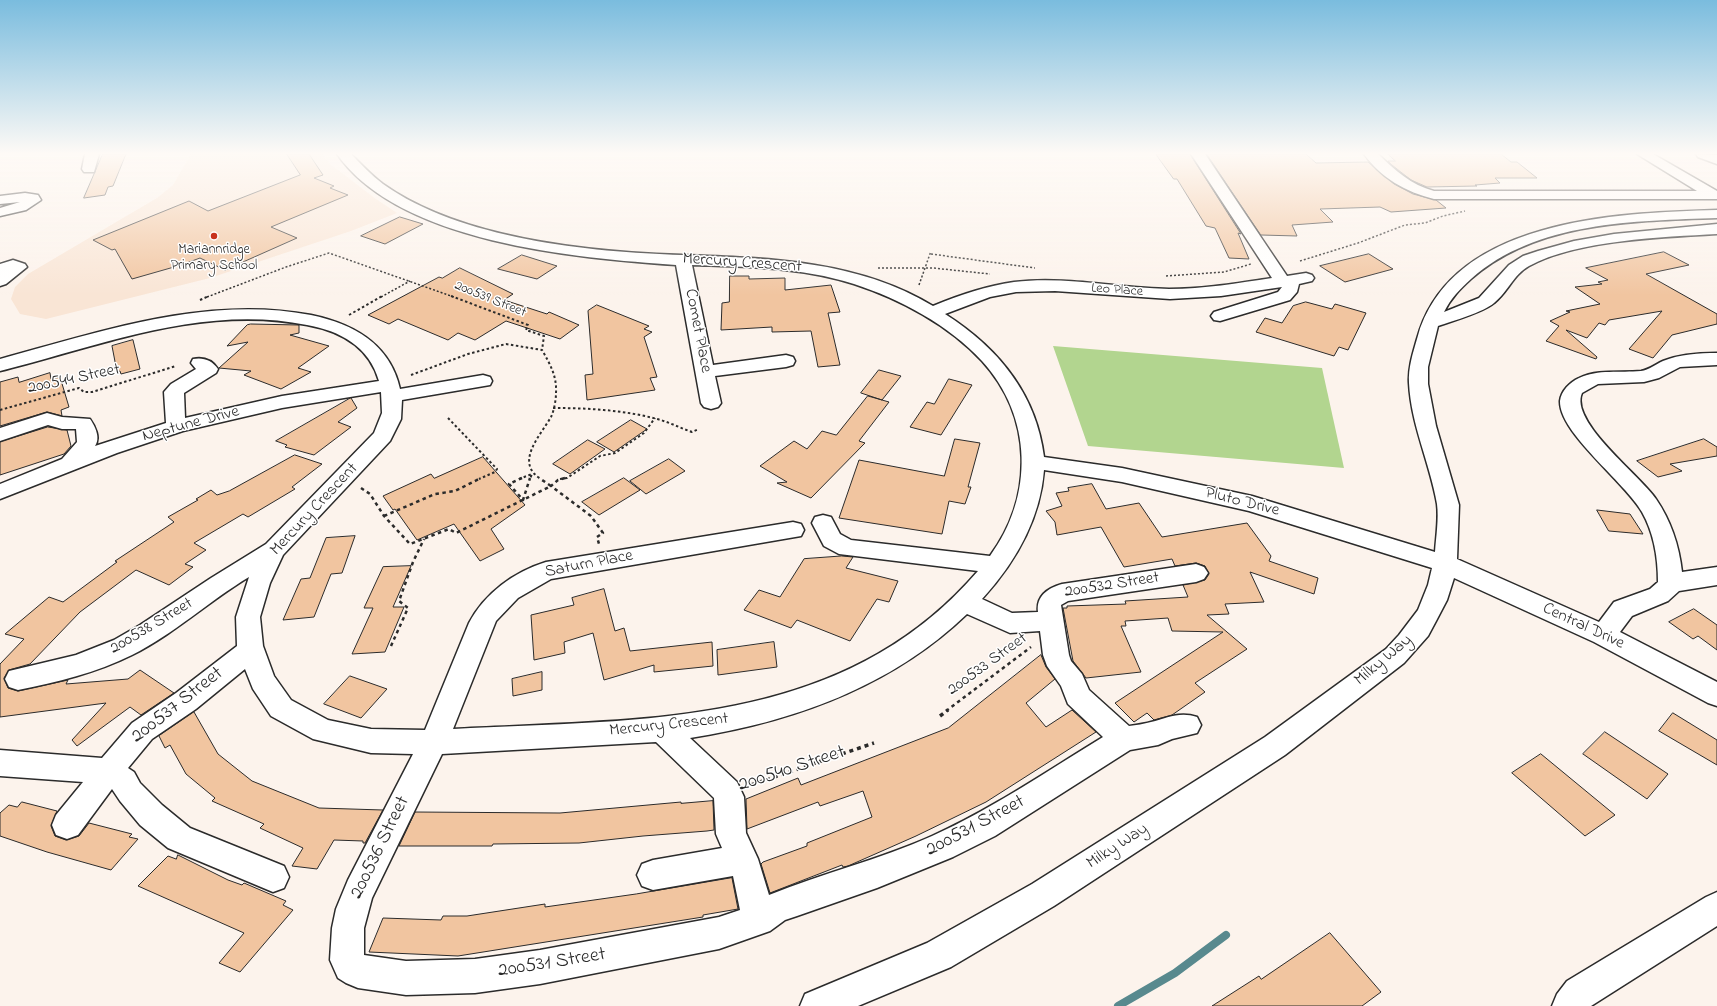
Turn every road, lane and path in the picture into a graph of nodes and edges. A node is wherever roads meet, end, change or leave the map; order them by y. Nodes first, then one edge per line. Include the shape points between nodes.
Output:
1 (32, 201) edge
2 (404, 201) edge
3 (1229, 201) edge
4 (1716, 201) edge
5 (1465, 211) dead end
6 (0, 212) edge
7 (1717, 229) edge
8 (1266, 258) junction
9 (684, 260) junction
10 (877, 268) dead end
11 (926, 268) junction
12 (1037, 268) dead end
13 (0, 269) edge
14 (990, 274) dead end
15 (1164, 276) dead end
16 (1289, 278) junction
17 (0, 281) edge
18 (410, 281) junction
19 (923, 288) dead end
20 (196, 302) dead end
21 (932, 313) junction
22 (1220, 316) dead end
23 (1431, 323) junction
24 (331, 326) junction
25 (542, 350) junction
26 (1717, 359) edge
27 (786, 361) dead end
28 (200, 362) joint
29 (0, 365) edge
30 (706, 372) junction
31 (484, 381) dead end
32 (390, 388) junction
33 (711, 403) dead end
34 (553, 408) junction
35 (0, 410) edge
36 (448, 418) dead end
37 (655, 418) junction
38 (176, 427) junction
39 (699, 429) dead end
40 (0, 435) edge
41 (70, 462) junction
42 (1034, 462) junction
43 (532, 474) junction
44 (359, 486) dead end
45 (550, 486) junction
46 (0, 492) edge
47 (523, 500) junction
48 (384, 516) junction
49 (823, 522) dead end
50 (793, 530) dead end
51 (425, 539) junction
52 (274, 550) junction
53 (606, 561) junction
54 (1446, 564) junction
55 (997, 565) junction
56 (1196, 573) dead end
57 (1717, 576) edge
58 (1670, 585) junction
59 (965, 601) junction
60 (1052, 629) junction
61 (1603, 635) junction
62 (391, 646) dead end
63 (251, 650) junction
64 (18, 679) dead end
65 (1717, 696) edge
66 (940, 716) dead end
67 (1187, 725) dead end
68 (662, 730) junction
69 (1124, 740) junction
70 (434, 742) junction
71 (874, 743) dead end
72 (0, 763) edge
73 (107, 771) junction
74 (727, 791) junction
75 (67, 825) dead end
76 (743, 859) junction
77 (653, 875) dead end
78 (273, 877) dead end
79 (1717, 908) edge
80 (759, 920) junction
81 (346, 960) joint
82 (817, 1006) edge
83 (1569, 1006) edge

1 - 6 street via 21,207
2 - 9 street, Mercury Crescent via 464,226 513,239 558,248 639,258
3 - 8 street
4 - 23 street, Milky Way via 1666,215 1580,226 1506,249 1471,269 1451,288
5 - 16 path via 1425,223 1400,227 1358,244 1301,261
7 - 23 street via 1640,234 1571,246 1549,253 1514,268 1491,299
8 - 15 path via 1229,271
8 - 16 street
9 - 21 street, Mercury Crescent via 765,263 821,271 885,289
9 - 30 street, Comet Place
10 - 11 path
11 - 12 path via 931,253
11 - 14 path
11 - 19 path via 918,283
13 - 17 street via 13,265 19,267
16 - 21 street, Leo Place via 1172,294 1046,286 1014,288 981,294
16 - 22 street via 1289,292 1284,296
18 - 20 path, 200539 Street via 329,253
18 - 24 path
18 - 25 path, 200539 Street via 528,325 526,330 544,336
21 - 42 street, Mercury Crescent via 973,341 1007,378 1024,412
23 - 54 street, Milky Way via 1418,376 1425,422 1448,505
24 - 29 street, Mercury Crescent via 313,320 272,315 228,315 191,319 149,327
24 - 32 street, Mercury Crescent via 356,336 372,348 381,363
25 - 32 path via 506,344 468,354
25 - 34 path via 555,374
26 - 58 street via 1674,364 1646,376 1589,380 1578,386 1571,396 1573,412 1581,425 1616,470 1647,502 1659,523 1671,564
27 - 30 street
28 - 35 path, 200544 Street via 89,392 79,388 69,390
28 - 38 street via 209,369 174,392
30 - 33 street, Comet Place
31 - 32 street, Neptune Drive
32 - 38 street, Neptune Drive via 337,392
32 - 52 street, Mercury Crescent via 392,414 383,436
34 - 37 path via 610,410
34 - 43 path via 547,426 533,446 528,463
36 - 48 path via 497,469 455,491 435,494
37 - 39 path via 692,432
37 - 45 path via 644,433 615,453 600,456
38 - 41 street, Neptune Drive
40 - 41 street via 47,419 62,423 83,423 87,443
41 - 46 street, Neptune Drive
42 - 54 street, Pluto Drive via 1122,475 1252,504
42 - 55 street, Mercury Crescent via 1031,495 1018,532
43 - 45 path
43 - 47 path
43 - 47 path via 509,484
44 - 48 path via 370,494
45 - 47 path
45 - 53 path via 592,516 603,533 597,537
47 - 51 path via 456,533 449,529
48 - 51 path via 410,544
49 - 55 street via 832,540 847,548
50 - 53 street, Saturn Place
51 - 62 path via 413,562 399,601 408,608
52 - 63 street, Mercury Crescent via 258,583 248,617
52 - 64 street, 200538 Street via 160,626 110,653 48,674
53 - 70 street, Saturn Place via 546,571 511,590 489,610
54 - 61 street, Central Drive
54 - 82 street, Milky Way via 1433,608 1412,640 1395,656 1275,746 1043,895 952,947 932,958
55 - 59 street, Mercury Crescent
56 - 60 street, 200532 Street via 1062,593 1049,605
57 - 58 street
58 - 61 street via 1659,595 1623,609
59 - 60 street, 200532 Street via 1010,623
59 - 68 street, Mercury Crescent via 927,636 886,664 848,683 734,720
60 - 66 path, 200533 Street
60 - 69 street, 200532 Street via 1060,666 1073,682 1077,696
61 - 65 street, Central Drive
63 - 70 street, Mercury Crescent via 262,681 280,708 323,731 372,741
63 - 73 street, 200537 Street via 186,701 142,731
67 - 69 street, 200531 Street
68 - 70 street, Mercury Crescent
68 - 74 street, 200540 Street
69 - 80 street, 200531 Street via 990,822 942,847 915,860 796,900 774,909
70 - 81 street, 200536 Street via 352,909
71 - 74 path, 200540 Street
72 - 73 street
73 - 75 street, 200537 Street
73 - 78 street via 124,781 130,792 147,810 179,838
74 - 76 street via 731,834
76 - 77 street
76 - 80 street
79 - 83 street via 1579,993
80 - 81 street, 200531 Street via 719,933 540,967 475,976 406,978 367,974 350,966

